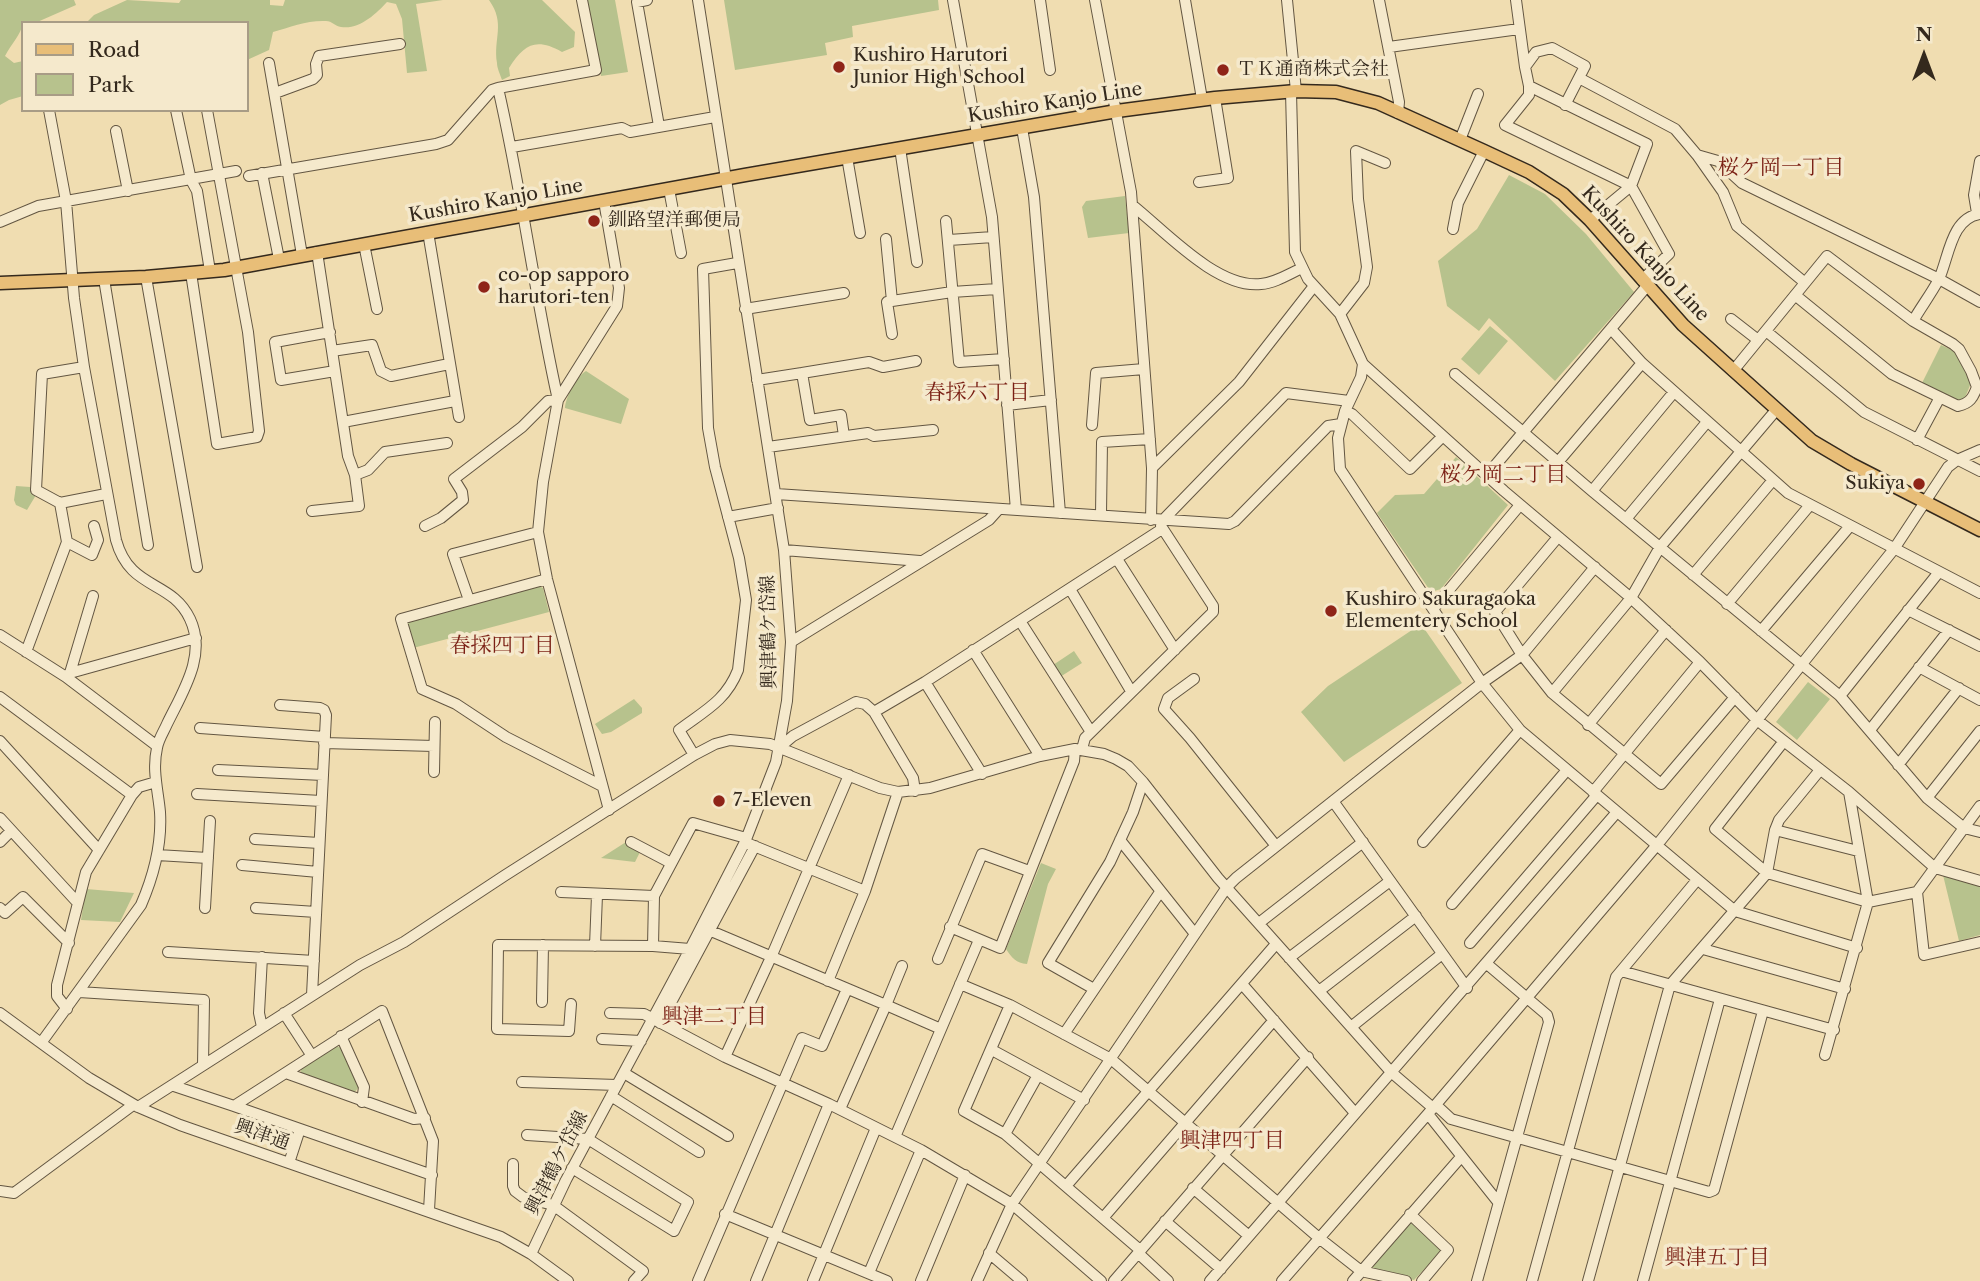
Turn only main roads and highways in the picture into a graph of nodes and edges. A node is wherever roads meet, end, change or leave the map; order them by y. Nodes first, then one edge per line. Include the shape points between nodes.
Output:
1 (0, 283) edge
2 (1980, 530) edge

1 - 2 main road, Kushiro Kanjo Line via 237,268 1117,111 1320,90 1378,103 1529,172 1563,194 1683,325 1812,440

